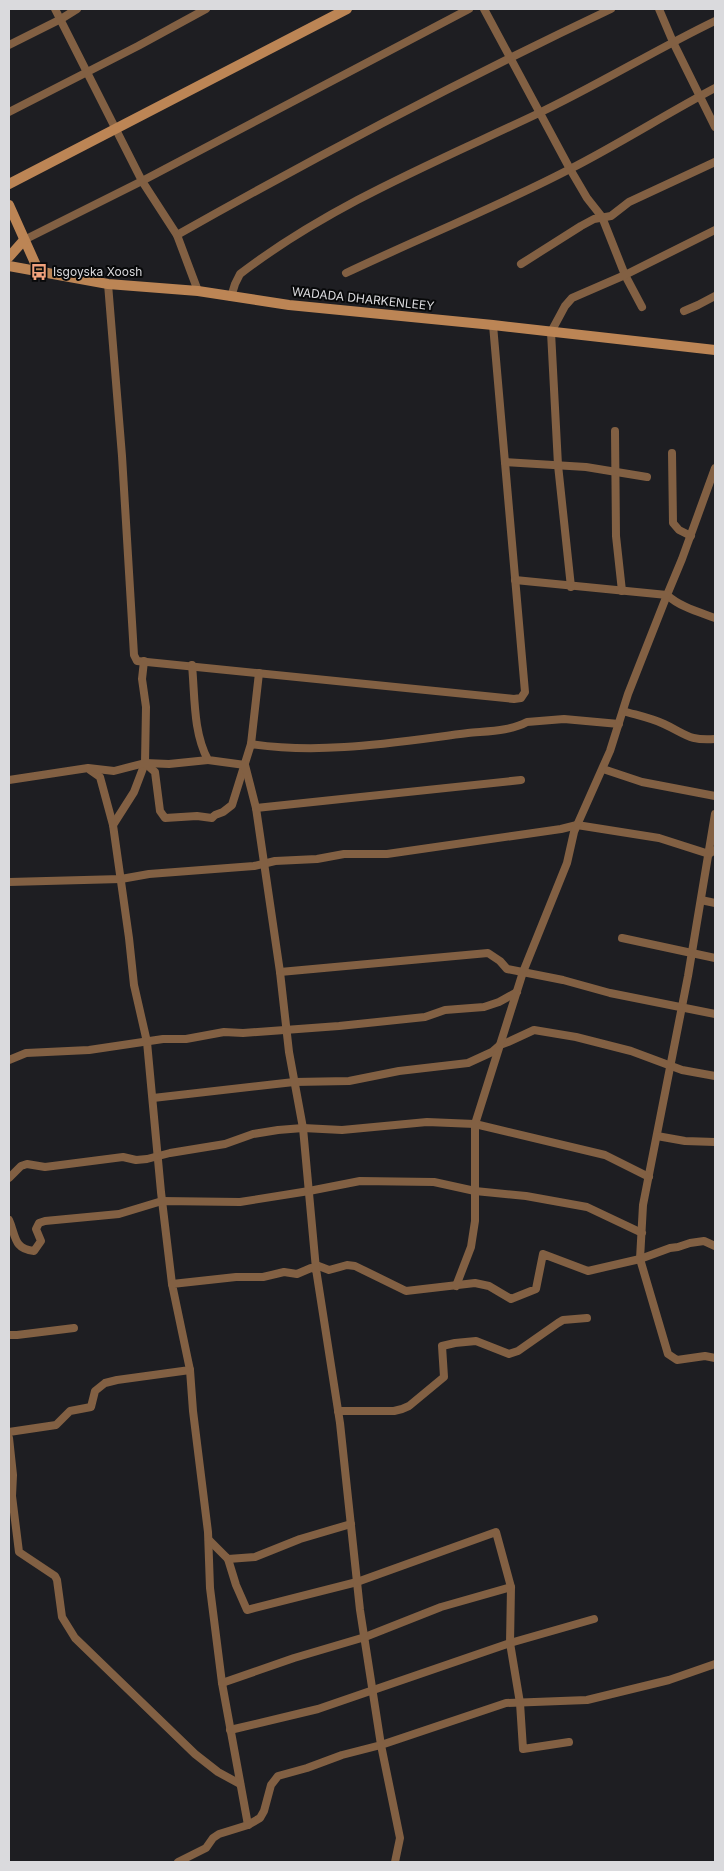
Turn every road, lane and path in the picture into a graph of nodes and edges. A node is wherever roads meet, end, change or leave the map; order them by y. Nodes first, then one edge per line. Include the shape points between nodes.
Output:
1 (55, 9) edge
2 (77, 9) edge
3 (206, 9) edge
4 (347, 9) edge
5 (469, 9) edge
6 (484, 9) edge
7 (611, 9) edge
8 (659, 9) edge
9 (61, 19) junction
10 (715, 21) edge
11 (673, 42) junction
12 (9, 45) edge
13 (511, 56) junction
14 (87, 72) junction
15 (715, 88) edge
16 (700, 96) junction
17 (9, 112) edge
18 (539, 113) junction
19 (715, 127) edge
20 (116, 128) junction
21 (715, 162) edge
22 (570, 169) junction
23 (142, 181) junction
24 (9, 184) edge
25 (9, 205) edge
26 (602, 217) junction
27 (715, 230) edge
28 (177, 235) junction
29 (24, 240) junction
30 (9, 257) edge
31 (521, 264) dead end
32 (9, 266) edge
33 (39, 272) junction
34 (346, 273) dead end
35 (625, 275) junction
36 (108, 284) junction
37 (198, 291) junction
38 (715, 296) edge
39 (231, 297) junction
40 (642, 308) dead end
41 (684, 310) dead end
42 (493, 325) junction
43 (551, 332) junction
44 (715, 350) edge
45 (615, 431) dead end
46 (672, 453) dead end
47 (505, 462) junction
48 (558, 465) junction
49 (715, 468) edge
50 (616, 471) junction
51 (648, 478) dead end
52 (691, 536) junction
53 (515, 580) junction
54 (571, 587) junction
55 (622, 591) junction
56 (667, 595) junction
57 (715, 618) edge
58 (144, 661) junction
59 (192, 666) junction
60 (259, 673) junction
61 (623, 710) junction
62 (619, 724) junction
63 (715, 739) edge
64 (251, 744) junction
65 (208, 760) junction
66 (145, 763) junction
67 (245, 764) junction
68 (88, 768) junction
69 (602, 769) junction
70 (9, 780) edge
71 (521, 780) dead end
72 (715, 796) edge
73 (256, 808) junction
74 (715, 814) edge
75 (577, 825) junction
76 (113, 826) junction
77 (712, 852) edge
78 (264, 864) junction
79 (121, 880) junction
80 (9, 882) edge
81 (701, 900) junction
82 (715, 903) edge
83 (622, 938) dead end
84 (692, 954) junction
85 (715, 958) edge
86 (280, 972) junction
87 (522, 972) junction
88 (517, 992) junction
89 (682, 1008) junction
90 (715, 1014) edge
91 (286, 1029) junction
92 (147, 1042) junction
93 (500, 1045) junction
94 (9, 1060) edge
95 (671, 1065) junction
96 (715, 1076) edge
97 (294, 1082) junction
98 (153, 1098) junction
99 (475, 1124) junction
100 (303, 1128) junction
101 (656, 1136) junction
102 (715, 1142) edge
103 (158, 1156) junction
104 (649, 1177) junction
105 (9, 1178) edge
106 (309, 1191) junction
107 (475, 1191) junction
108 (162, 1202) junction
109 (9, 1220) edge
110 (642, 1233) junction
111 (715, 1246) edge
112 (640, 1259) junction
113 (316, 1267) junction
114 (172, 1284) junction
115 (456, 1286) junction
116 (586, 1318) dead end
117 (74, 1328) dead end
118 (9, 1335) edge
119 (715, 1358) edge
120 (190, 1370) junction
121 (338, 1411) junction
122 (9, 1432) edge
123 (9, 1438) edge
124 (351, 1524) junction
125 (209, 1540) junction
126 (228, 1559) junction
127 (357, 1582) junction
128 (511, 1587) junction
129 (594, 1619) dead end
130 (365, 1637) junction
131 (510, 1643) junction
132 (715, 1664) edge
133 (222, 1683) junction
134 (372, 1689) junction
135 (520, 1703) junction
136 (230, 1730) junction
137 (569, 1742) dead end
138 (381, 1745) junction
139 (240, 1784) junction
140 (248, 1825) junction
141 (178, 1862) edge
142 (395, 1862) edge

1 - 9 street
2 - 9 street
3 - 14 street
4 - 20 main road
5 - 23 street
6 - 13 street
7 - 13 street
8 - 11 street
9 - 12 street
9 - 14 street
10 - 11 street
11 - 16 street
11 - 18 street
13 - 18 street
13 - 28 street
14 - 17 street
14 - 20 street
15 - 16 street
16 - 19 street
16 - 22 street
18 - 22 street
18 - 39 street via 413,171 320,221 240,274
20 - 23 street
20 - 24 main road
21 - 26 street via 630,202 611,216
22 - 26 street
22 - 34 street
23 - 28 street
23 - 29 street
25 - 29 main road
26 - 31 street via 581,226
26 - 35 street
27 - 35 street
28 - 37 street
29 - 30 main road
29 - 33 main road
32 - 33 main road, WADADA DHARKENLEEY
33 - 36 main road, WADADA DHARKENLEEY
35 - 40 street
35 - 43 street via 572,298
36 - 37 main road, WADADA DHARKENLEEY
36 - 58 street via 134,655 137,660
37 - 39 main road, WADADA DHARKENLEEY
38 - 41 street
39 - 42 main road, WADADA DHARKENLEEY
42 - 43 main road, WADADA DHARKENLEEY
42 - 47 street
43 - 44 main road, WADADA DHARKENLEEY
43 - 48 street
45 - 50 street
46 - 52 street via 674,523 679,530
47 - 48 street
47 - 53 street
48 - 50 street
48 - 54 street
49 - 52 street
50 - 51 street
50 - 55 street via 616,536
52 - 56 street
53 - 54 street
53 - 60 street via 525,692 521,698
54 - 55 street
55 - 56 street
56 - 57 street
56 - 61 street
58 - 59 street
58 - 66 street
59 - 60 street
59 - 65 street via 199,737
60 - 64 street
61 - 62 street
61 - 63 street via 664,724 695,740
62 - 64 street via 564,719 386,744 326,748
62 - 69 street
64 - 67 street
65 - 66 street
65 - 67 street
66 - 67 street via 155,772 160,811 165,818 212,818 223,812 232,805
66 - 68 street via 114,771
66 - 76 street via 134,792
67 - 73 street
68 - 70 street
68 - 76 street via 100,777
69 - 72 street via 642,782
69 - 75 street
71 - 73 street
73 - 78 street
74 - 77 street
75 - 77 street via 659,838
75 - 78 street via 387,854 344,854
75 - 87 street via 567,863
76 - 79 street
77 - 81 street
78 - 79 street via 167,872
78 - 86 street
79 - 80 street
79 - 92 street via 134,985
81 - 82 street
81 - 84 street
83 - 84 street
84 - 85 street
84 - 89 street
86 - 87 street via 488,953 507,969
86 - 91 street
87 - 88 street
87 - 89 street
88 - 91 street via 484,1007 445,1010 425,1017
88 - 93 street
89 - 90 street
89 - 95 street
91 - 92 street via 224,1032
91 - 97 street
92 - 94 street via 89,1050 26,1053
92 - 98 street
93 - 95 street via 534,1030 543,1030 631,1051
93 - 97 street via 468,1063 349,1080
93 - 99 street
95 - 96 street
95 - 101 street
97 - 98 street
97 - 100 street
98 - 103 street
99 - 100 street via 426,1122 342,1130
99 - 104 street via 605,1155
99 - 107 street
100 - 103 street via 253,1134 225,1144
100 - 106 street
101 - 102 street
101 - 104 street
103 - 105 street via 45,1167 27,1164
103 - 108 street
104 - 110 street
106 - 107 street via 360,1181 434,1182
106 - 108 street via 240,1202
106 - 113 street
107 - 110 street via 587,1207
107 - 115 street via 476,1221 471,1247
108 - 109 street via 119,1214 39,1222 36,1229 41,1241 34,1251 21,1247
108 - 114 street
110 - 112 street
111 - 112 street via 704,1241 690,1242
112 - 115 street via 588,1271 543,1254 536,1289 511,1298 489,1286 475,1283
112 - 119 street via 668,1354 677,1360 705,1356
113 - 114 street via 297,1274 284,1272 263,1277
113 - 115 street via 328,1270 355,1266 406,1291
113 - 121 street
114 - 120 street
116 - 121 street via 558,1322 509,1354 476,1341 442,1346 444,1377 409,1406 394,1411
117 - 118 street
120 - 122 street via 105,1383 95,1391 91,1407 70,1411 56,1425
120 - 125 street
121 - 124 street
123 - 139 street via 19,1552 55,1576 62,1618 75,1638 195,1754
124 - 126 street via 255,1556
124 - 127 street
125 - 126 street
125 - 133 street via 210,1588
126 - 127 street via 247,1610
127 - 128 street via 496,1532
127 - 130 street
128 - 130 street via 442,1607
128 - 131 street
129 - 131 street
130 - 133 street
130 - 134 street
131 - 134 street
131 - 135 street
132 - 135 street via 669,1680 587,1700
133 - 136 street
134 - 136 street via 318,1709
134 - 138 street
135 - 137 street via 523,1750
135 - 138 street via 506,1704
136 - 139 street
138 - 140 street via 278,1776 271,1785 260,1818
138 - 142 street via 400,1838
139 - 140 street
140 - 141 street via 218,1834 206,1848

